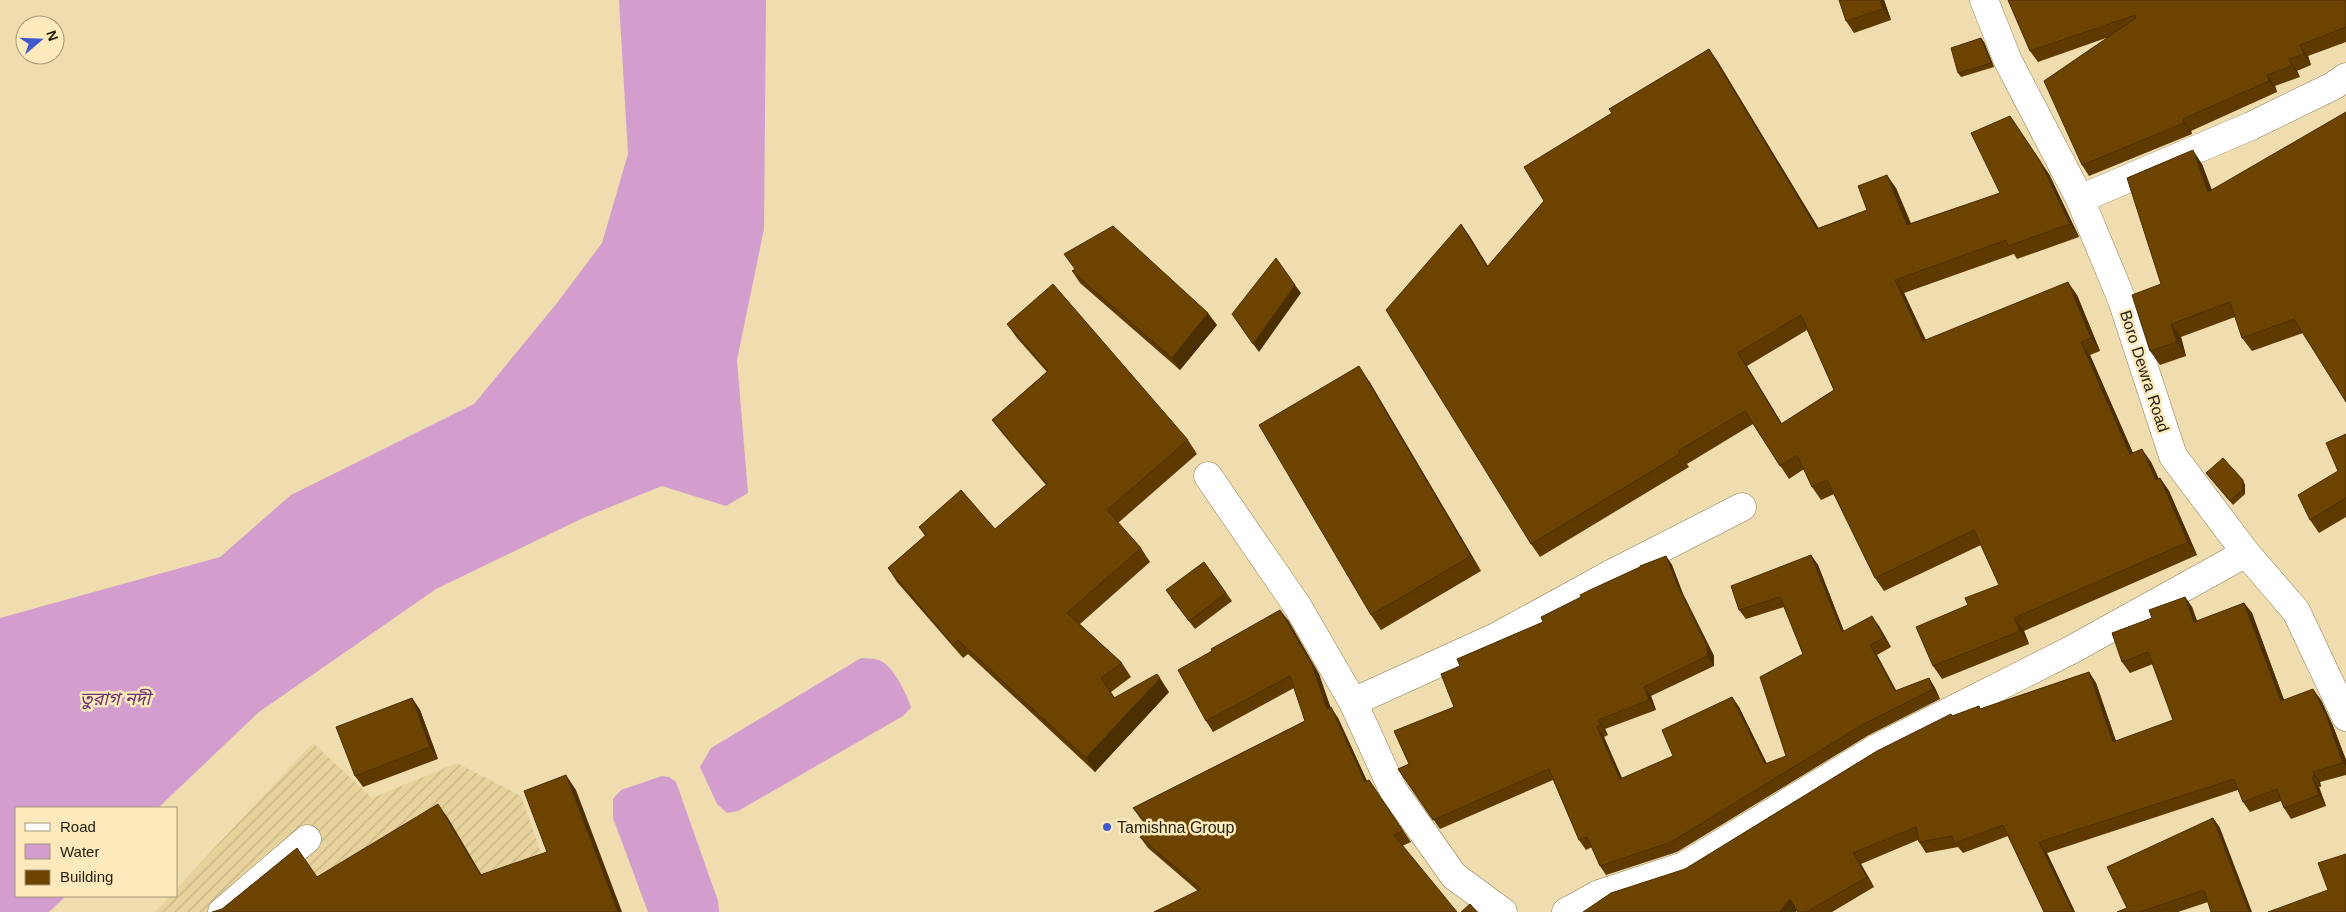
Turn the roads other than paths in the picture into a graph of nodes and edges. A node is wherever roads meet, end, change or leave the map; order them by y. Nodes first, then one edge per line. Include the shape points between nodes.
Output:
1 (1984, 0) edge
2 (2346, 77) edge
3 (2080, 199) junction
4 (1208, 476) dead end
5 (1742, 507) dead end
6 (2246, 553) junction
7 (1353, 702) junction
8 (2346, 717) edge
9 (307, 839) dead end
10 (222, 912) edge
11 (1503, 912) edge
12 (1566, 912) edge

1 - 3 street, Boro Dewra Road via 2008,60
2 - 3 street via 2251,126
3 - 6 street, Boro Dewra Road via 2122,300 2172,456
4 - 7 street via 1298,608
5 - 7 street via 1496,637
6 - 8 street, Boro Dewra Road via 2296,611
6 - 12 street via 2071,650 1877,748 1684,866 1599,894
7 - 11 street via 1393,790 1454,876
9 - 10 street

